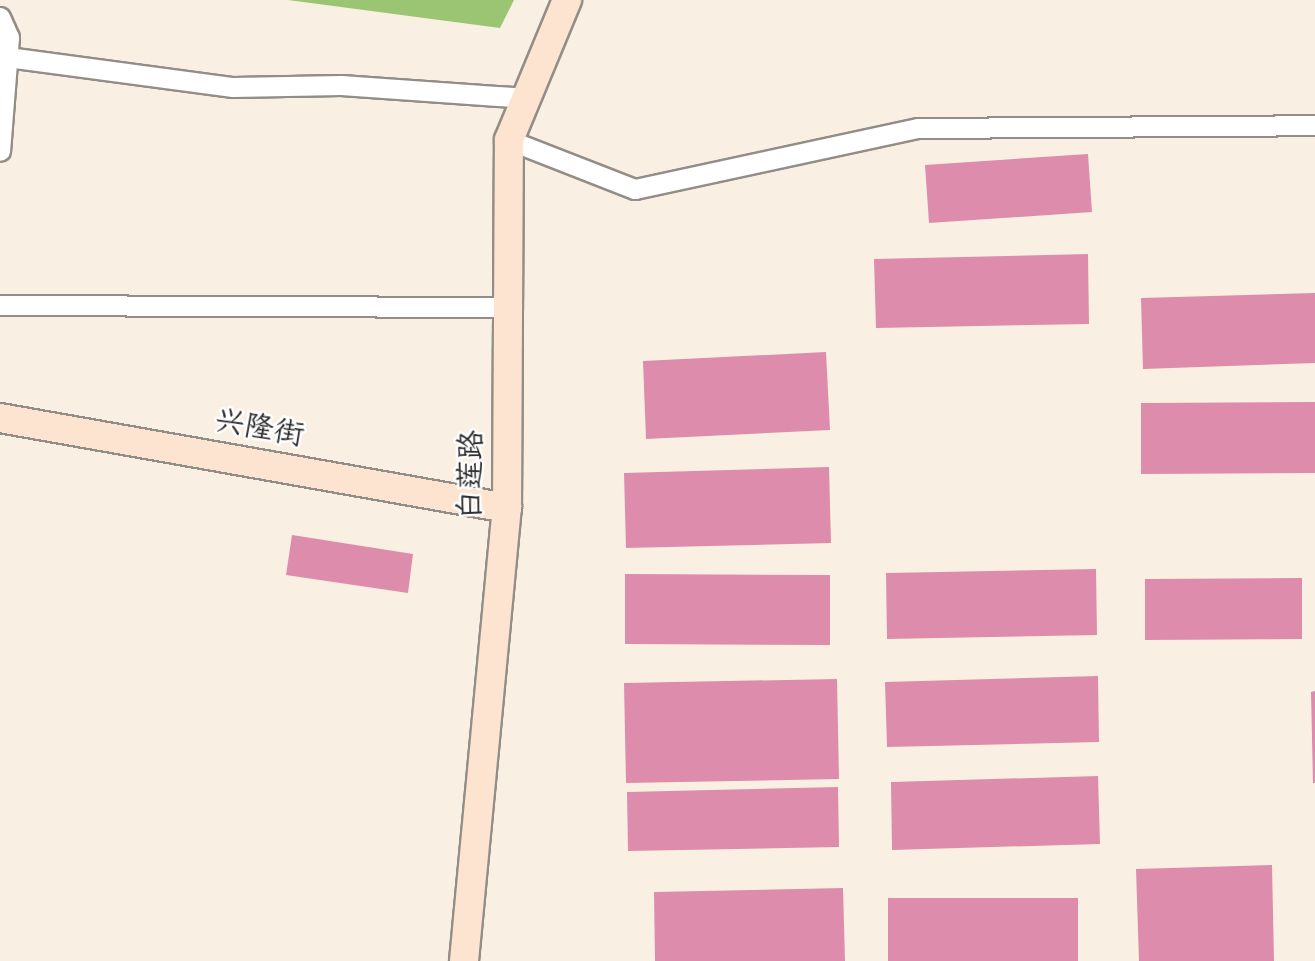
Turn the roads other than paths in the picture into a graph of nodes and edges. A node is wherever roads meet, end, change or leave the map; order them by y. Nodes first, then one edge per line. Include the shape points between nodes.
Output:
1 (568, 0) edge
2 (0, 17) edge
3 (4, 57) edge
4 (525, 98) junction
5 (1315, 125) edge
6 (509, 140) junction
7 (0, 151) edge
8 (0, 305) edge
9 (508, 307) junction
10 (0, 418) edge
11 (507, 508) junction
12 (464, 961) edge

1 - 4 main road, 白莲路
2 - 3 street via 9,37
3 - 4 street via 233,87 341,85
3 - 7 street
4 - 6 main road, 白莲路
5 - 6 street via 918,128 635,189
6 - 9 main road, 白莲路
8 - 9 street
9 - 11 main road, 白莲路
10 - 11 main road, 兴隆街
11 - 12 main road, 白莲路

